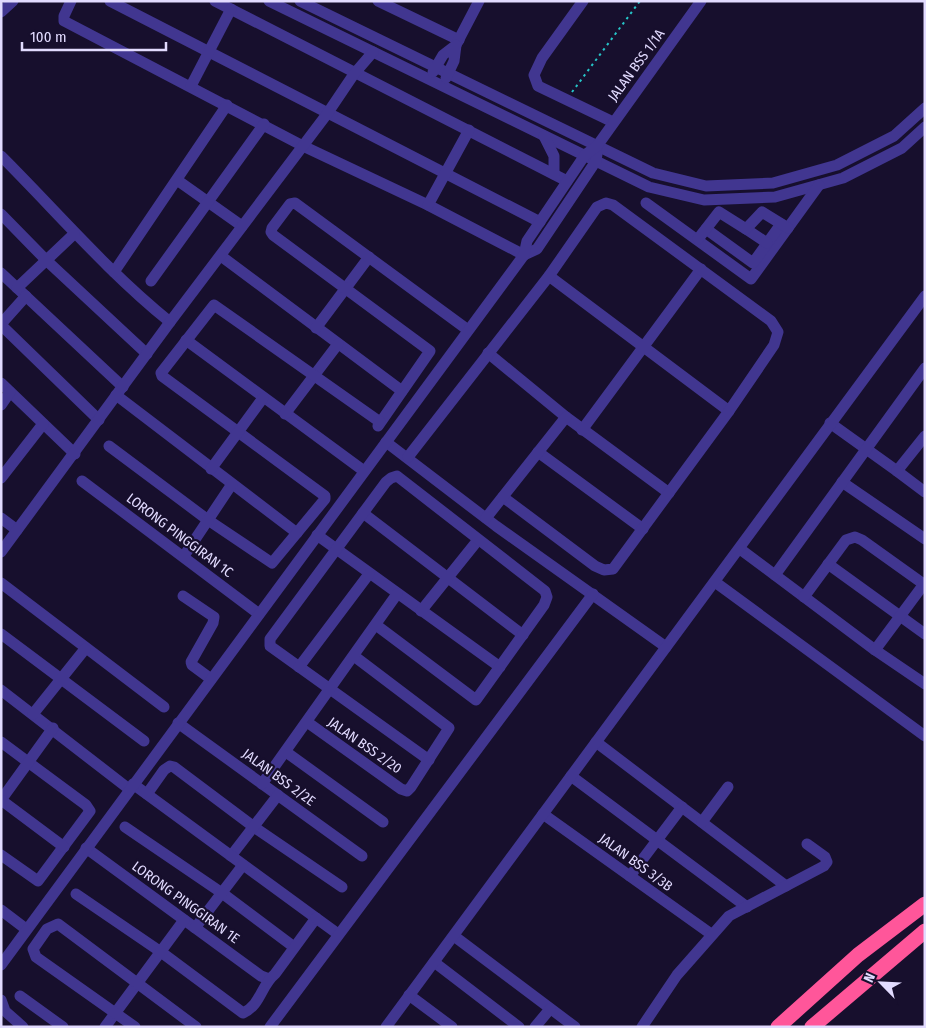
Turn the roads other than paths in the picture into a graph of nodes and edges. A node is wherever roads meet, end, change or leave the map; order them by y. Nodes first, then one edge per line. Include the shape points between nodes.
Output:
1 (14, 1) edge
2 (71, 1) edge
3 (110, 1) edge
4 (215, 1) edge
5 (269, 1) edge
6 (300, 1) edge
7 (378, 1) edge
8 (479, 1) edge
9 (583, 1) edge
10 (700, 1) edge
11 (231, 9) junction
12 (1, 12) edge
13 (458, 42) junction
14 (373, 52) junction
15 (210, 53) junction
16 (435, 66) junction
17 (448, 73) junction
18 (354, 74) junction
19 (429, 80) junction
20 (191, 86) junction
21 (442, 86) junction
22 (227, 106) junction
23 (925, 108) edge
24 (327, 114) junction
25 (613, 122) junction
26 (264, 124) junction
27 (925, 127) edge
28 (470, 130) junction
29 (543, 135) junction
30 (303, 146) junction
31 (597, 146) junction
32 (585, 155) junction
33 (1, 156) edge
34 (596, 161) junction
35 (446, 173) junction
36 (554, 174) junction
37 (176, 180) junction
38 (567, 181) junction
39 (818, 185) junction
40 (208, 202) junction
41 (646, 203) dead end
42 (428, 206) junction
43 (1, 214) edge
44 (540, 222) junction
45 (242, 226) junction
46 (784, 226) junction
47 (706, 229) junction
48 (746, 230) junction
49 (74, 234) junction
50 (698, 239) junction
51 (767, 243) junction
52 (524, 255) junction
53 (221, 256) junction
54 (369, 257) junction
55 (46, 260) junction
56 (701, 269) junction
57 (114, 272) junction
58 (1, 273) edge
59 (549, 276) junction
60 (151, 280) dead end
61 (345, 289) junction
62 (21, 292) junction
63 (923, 303) edge
64 (170, 322) junction
65 (1, 324) edge
66 (316, 328) junction
67 (468, 330) junction
68 (186, 340) junction
69 (338, 344) junction
70 (644, 347) junction
71 (488, 352) junction
72 (147, 354) junction
73 (925, 368) edge
74 (315, 375) junction
75 (1, 383) edge
76 (120, 391) junction
77 (402, 391) junction
78 (10, 392) junction
79 (263, 398) junction
80 (1, 405) edge
81 (729, 411) junction
82 (284, 414) junction
83 (566, 417) junction
84 (99, 420) junction
85 (830, 423) junction
86 (43, 424) junction
87 (582, 430) junction
88 (237, 434) junction
89 (923, 440) edge
90 (386, 442) junction
91 (109, 446) dead end
92 (866, 449) junction
93 (538, 452) junction
94 (74, 454) junction
95 (408, 457) junction
96 (211, 469) junction
97 (364, 471) junction
98 (897, 471) junction
99 (1, 478) edge
100 (82, 481) dead end
101 (842, 482) junction
102 (232, 484) junction
103 (925, 492) edge
104 (669, 493) junction
105 (503, 497) junction
106 (363, 513) junction
107 (1, 518) edge
108 (486, 518) junction
109 (208, 520) junction
110 (643, 529) junction
111 (17, 530) junction
112 (297, 533) junction
113 (317, 535) junction
114 (925, 539) edge
115 (478, 540) junction
116 (740, 549) junction
117 (335, 550) junction
118 (1, 552) edge
119 (184, 556) junction
120 (828, 564) junction
121 (369, 574) junction
122 (774, 575) junction
123 (448, 578) junction
124 (715, 582) junction
125 (1, 583) edge
126 (924, 584) edge
127 (397, 594) junction
128 (593, 594) junction
129 (183, 596) dead end
130 (804, 597) junction
131 (421, 611) junction
132 (259, 614) junction
133 (900, 616) junction
134 (376, 625) junction
135 (1, 634) edge
136 (925, 634) edge
137 (522, 635) junction
138 (666, 647) junction
139 (85, 649) junction
140 (875, 650) junction
141 (354, 656) junction
142 (299, 667) junction
143 (500, 667) junction
144 (62, 678) junction
145 (211, 679) junction
146 (925, 684) edge
147 (330, 689) junction
148 (1, 690) edge
149 (164, 707) dead end
150 (33, 714) junction
151 (307, 722) junction
152 (178, 723) junction
153 (53, 728) junction
154 (925, 736) edge
155 (144, 741) dead end
156 (1, 742) edge
157 (596, 742) junction
158 (286, 752) junction
159 (429, 760) junction
160 (28, 763) junction
161 (571, 776) junction
162 (262, 784) junction
163 (131, 787) junction
164 (728, 787) dead end
165 (147, 794) junction
166 (278, 795) junction
167 (1, 800) edge
168 (682, 807) junction
169 (543, 814) junction
170 (383, 822) dead end
171 (702, 822) junction
172 (125, 827) dead end
173 (254, 827) junction
174 (656, 840) junction
175 (807, 844) dead end
176 (64, 847) junction
177 (86, 848) junction
178 (1, 855) edge
179 (231, 856) junction
180 (362, 856) dead end
181 (243, 865) junction
182 (630, 876) junction
183 (786, 886) junction
184 (342, 887) dead end
185 (222, 893) junction
186 (76, 894) dead end
187 (925, 904) edge
188 (747, 907) junction
189 (1, 910) edge
190 (316, 918) junction
191 (184, 920) junction
192 (26, 928) junction
193 (195, 928) junction
194 (925, 931) edge
195 (338, 934) junction
196 (711, 934) junction
197 (454, 936) junction
198 (294, 947) junction
199 (161, 952) junction
200 (434, 962) junction
201 (1, 965) edge
202 (269, 979) junction
203 (137, 983) junction
204 (20, 996) dead end
205 (409, 996) junction
206 (1, 1000) edge
207 (550, 1009) junction
208 (116, 1012) junction
209 (23, 1027) edge
210 (63, 1027) edge
211 (105, 1027) edge
212 (135, 1027) edge
213 (196, 1027) edge
214 (270, 1027) edge
215 (386, 1027) edge
216 (452, 1027) edge
217 (519, 1027) edge
218 (535, 1027) edge
219 (575, 1027) edge
220 (642, 1027) edge
221 (778, 1027) edge
222 (812, 1027) edge

1 - 12 street
2 - 20 street via 64,21
3 - 15 street
4 - 11 street
5 - 14 street
6 - 16 street
7 - 13 street
8 - 13 street
9 - 25 street via 542,58 534,75 538,86
10 - 25 street, JALAN BSS 1/1A
11 - 15 street
11 - 18 street
13 - 16 street
13 - 17 street
14 - 18 street
14 - 19 street
15 - 20 street
15 - 24 street
16 - 17 street
16 - 19 street
17 - 21 street
17 - 31 street
18 - 24 street
18 - 28 street
19 - 21 street
20 - 22 street
21 - 29 street
22 - 26 street
22 - 37 street
23 - 31 street via 894,136 838,164 773,183 706,186 653,173
24 - 30 street
24 - 35 street
25 - 31 street, JALAN BSS 1/1A
26 - 30 street
26 - 40 street
27 - 39 street via 902,148 842,178
28 - 35 street
28 - 36 street
29 - 32 street
29 - 36 street via 554,156
30 - 42 street
30 - 45 street
31 - 32 street
31 - 34 street
32 - 34 street
32 - 38 street
33 - 49 street
34 - 39 street via 649,187 704,200 775,197
34 - 52 street via 537,249
35 - 42 street
35 - 44 street
36 - 38 street
37 - 40 street
37 - 57 street
38 - 44 street
39 - 46 street
40 - 45 street
40 - 60 street
41 - 50 street
42 - 52 street
43 - 55 street
44 - 52 street via 527,241
45 - 53 street
46 - 48 street via 762,212
46 - 50 street via 751,280
46 - 51 street
47 - 48 street via 719,212
47 - 50 street
47 - 51 street via 753,263
48 - 51 street
49 - 55 street
49 - 57 street
52 - 67 street
53 - 64 street
53 - 66 street
54 - 61 street
54 - 61 street via 293,202 270,232
54 - 67 street
55 - 62 street
55 - 72 street
56 - 59 street via 606,203 597,207
56 - 70 street
56 - 81 street via 771,321 778,332 774,345
57 - 64 street
58 - 62 street
59 - 70 street
59 - 71 street
61 - 66 street
61 - 77 street via 430,351
62 - 65 street
62 - 76 street
63 - 85 street
64 - 72 street
65 - 84 street
66 - 69 street
67 - 90 street
68 - 74 street via 214,304
68 - 79 street
68 - 88 street via 162,376
69 - 74 street
69 - 77 street
70 - 81 street
70 - 87 street
71 - 83 street
71 - 95 street
72 - 76 street
73 - 92 street
74 - 77 street via 379,424
74 - 82 street
75 - 78 street
76 - 84 street
76 - 96 street
78 - 80 street
78 - 86 street
79 - 82 street
79 - 88 street
81 - 104 street
82 - 97 street
83 - 87 street
83 - 93 street
84 - 94 street
85 - 92 street
85 - 116 street
86 - 94 street
86 - 99 street
87 - 104 street
88 - 96 street
88 - 112 street via 325,496
89 - 98 street
90 - 95 street
90 - 97 street
91 - 109 street
92 - 98 street
92 - 101 street
93 - 105 street
93 - 110 street
94 - 111 street
95 - 108 street
96 - 102 street
97 - 113 street
98 - 103 street
100 - 119 street, LORONG PINGGIRAN 1C
101 - 114 street
101 - 122 street
102 - 109 street
102 - 112 street
104 - 110 street
105 - 108 street
105 - 110 street via 604,570 613,570
106 - 115 street via 386,482 397,476
106 - 117 street
106 - 123 street
107 - 111 street
108 - 128 street
109 - 112 street via 272,562
109 - 119 street
111 - 118 street
113 - 117 street
113 - 132 street
115 - 123 street
115 - 137 street via 544,591 547,598 544,605
116 - 122 street
116 - 124 street
117 - 121 street
117 - 142 street via 269,642
119 - 132 street, LORONG PINGGIRAN 1C
120 - 126 street via 846,540 855,537
120 - 130 street
120 - 133 street
121 - 127 street
121 - 142 street
122 - 130 street
123 - 131 street
123 - 137 street
124 - 138 street
124 - 154 street
125 - 139 street
126 - 133 street
127 - 131 street
127 - 134 street
128 - 138 street
128 - 195 street
129 - 145 street via 214,617 192,662
130 - 140 street
131 - 143 street
132 - 145 street
133 - 136 street
133 - 140 street
134 - 141 street
134 - 143 street via 476,700
135 - 144 street
137 - 143 street
138 - 157 street
139 - 144 street
139 - 149 street
140 - 146 street
141 - 147 street
141 - 159 street via 449,728
142 - 147 street
144 - 150 street
144 - 155 street
145 - 152 street
147 - 151 street
147 - 159 street
148 - 150 street
150 - 153 street
151 - 158 street
151 - 159 street, JALAN BSS 2/20 via 401,789 407,790
152 - 162 street, JALAN BSS 2/2E
152 - 163 street
153 - 160 street
153 - 163 street
156 - 160 street
157 - 161 street
157 - 168 street
158 - 162 street
158 - 170 street
160 - 167 street
160 - 176 street via 86,804 90,811
161 - 169 street
161 - 174 street
162 - 166 street, JALAN BSS 2/2E
163 - 165 street
163 - 177 street
164 - 171 street
165 - 173 street via 164,770 174,767
165 - 179 street
166 - 173 street
166 - 180 street, JALAN BSS 2/2E
167 - 176 street
168 - 171 street
168 - 174 street
169 - 182 street, JALAN BSS 3/3B
169 - 197 street
171 - 183 street
172 - 185 street
173 - 179 street
173 - 184 street
174 - 182 street
174 - 188 street
175 - 183 street via 828,862
176 - 178 street via 38,881
177 - 191 street, LORONG PINGGIRAN 1E
177 - 192 street
179 - 181 street
181 - 185 street
181 - 190 street
182 - 196 street, JALAN BSS 3/3B
183 - 188 street
185 - 193 street
185 - 198 street
186 - 199 street
187 - 221 highway via 852,960
188 - 196 street via 729,916
189 - 192 street
190 - 195 street
190 - 198 street
191 - 193 street, LORONG PINGGIRAN 1E
191 - 199 street
192 - 201 street
193 - 202 street, LORONG PINGGIRAN 1E
194 - 222 highway
195 - 214 street
196 - 220 street via 677,975
197 - 200 street
197 - 207 street
198 - 202 street
199 - 202 street via 243,1013 252,1008
199 - 203 street
200 - 205 street
200 - 217 street
203 - 208 street
203 - 208 street via 58,924 47,929 38,940 33,949 36,957
203 - 213 street
204 - 210 street
205 - 215 street
205 - 216 street
206 - 209 street via 5,1010
207 - 218 street
207 - 219 street
208 - 211 street
208 - 212 street

